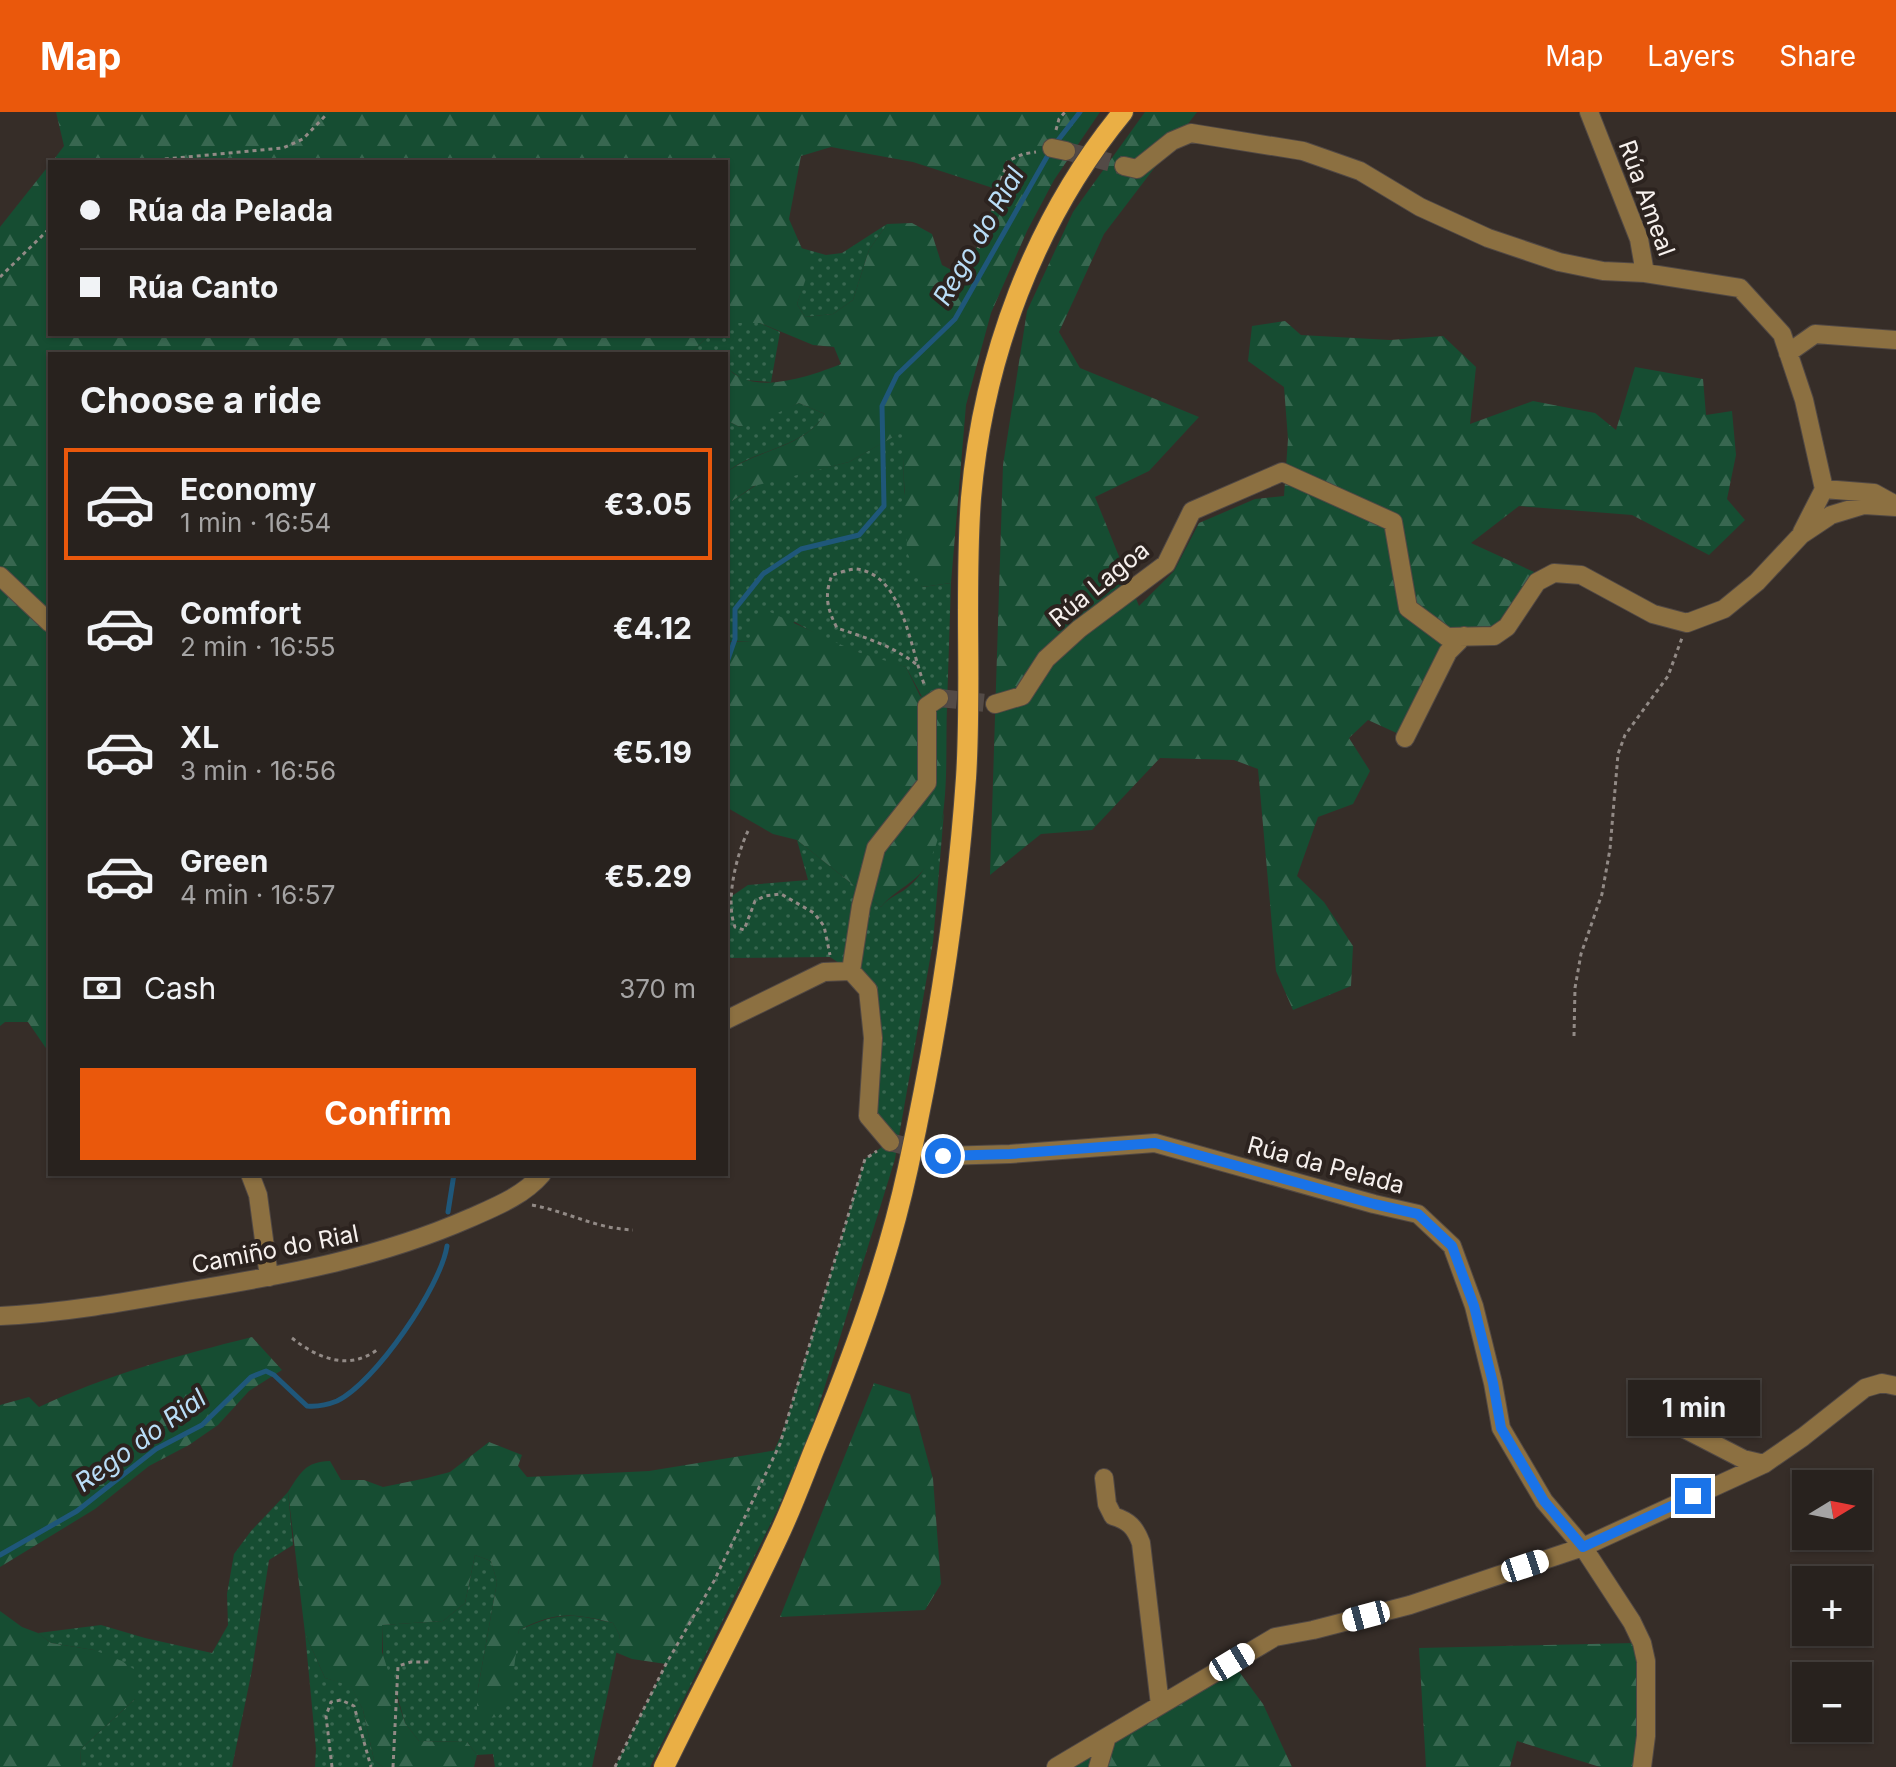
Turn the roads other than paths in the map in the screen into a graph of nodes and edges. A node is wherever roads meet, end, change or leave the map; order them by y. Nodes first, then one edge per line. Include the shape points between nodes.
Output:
1 (1123, 112) edge
2 (1589, 112) edge
3 (1124, 166) tunnel mouth
4 (1645, 273) junction
5 (1896, 340) edge
6 (1788, 353) junction
7 (1824, 489) junction
8 (1896, 507) edge
9 (1801, 535) junction
10 (0, 576) edge
11 (48, 621) edge
12 (1464, 636) junction
13 (933, 702) road end
14 (995, 704) tunnel mouth
15 (1405, 738) dead end
16 (851, 971) junction
17 (728, 1019) edge
18 (890, 1142) tunnel mouth
19 (943, 1156) tunnel mouth
20 (251, 1176) edge
21 (540, 1176) edge
22 (269, 1277) junction
23 (0, 1316) edge
24 (1896, 1386) edge
25 (1648, 1410) dead end
26 (1764, 1464) junction
27 (1104, 1478) dead end
28 (1583, 1547) junction
29 (1160, 1705) junction
30 (1107, 1737) junction
31 (664, 1767) edge
32 (1056, 1767) edge
33 (1098, 1767) edge
34 (1642, 1767) edge

1 - 31 main road via 1099,141 1035,251 1006,322 985,402 972,497 966,775 947,963 907,1172 875,1294 778,1537
2 - 4 street, Rúa Ameal via 1639,239
3 - 4 street via 1137,169 1191,133 1303,151 1360,171 1420,207 1488,238 1559,262
4 - 6 street, Rúa Ameal via 1740,288 1782,334
5 - 6 street via 1815,334
6 - 7 street, Rúa Ameal
7 - 8 street via 1874,493
7 - 9 street
8 - 9 street via 1851,508
9 - 12 street, Rúa Lagoa via 1724,609 1687,623 1653,614 1581,575 1554,573 1537,582 1507,627 1494,636
10 - 11 street
12 - 14 street, Rúa Lagoa via 1447,637 1408,608 1393,522 1282,472 1192,511 1166,564 1046,659 1022,696
12 - 15 street via 1448,652
13 - 16 street via 927,783 876,848
16 - 17 street via 824,972
16 - 18 street via 868,990 873,1038 868,1116
19 - 28 street, Rúa da Pelada via 1155,1143 1418,1214 1452,1246 1474,1306 1501,1428 1544,1501
20 - 22 street
21 - 22 street, Camiño do Rial via 505,1202 427,1237
22 - 23 street, Camiño do Rial via 65,1311
24 - 26 street via 1865,1388
25 - 26 street via 1743,1459
26 - 28 street
27 - 29 street via 1113,1516 1136,1529 1141,1543
28 - 29 street via 1410,1605 1275,1637
28 - 34 street, Rúa da Pelada via 1642,1643
29 - 30 street
30 - 32 street
30 - 33 street

